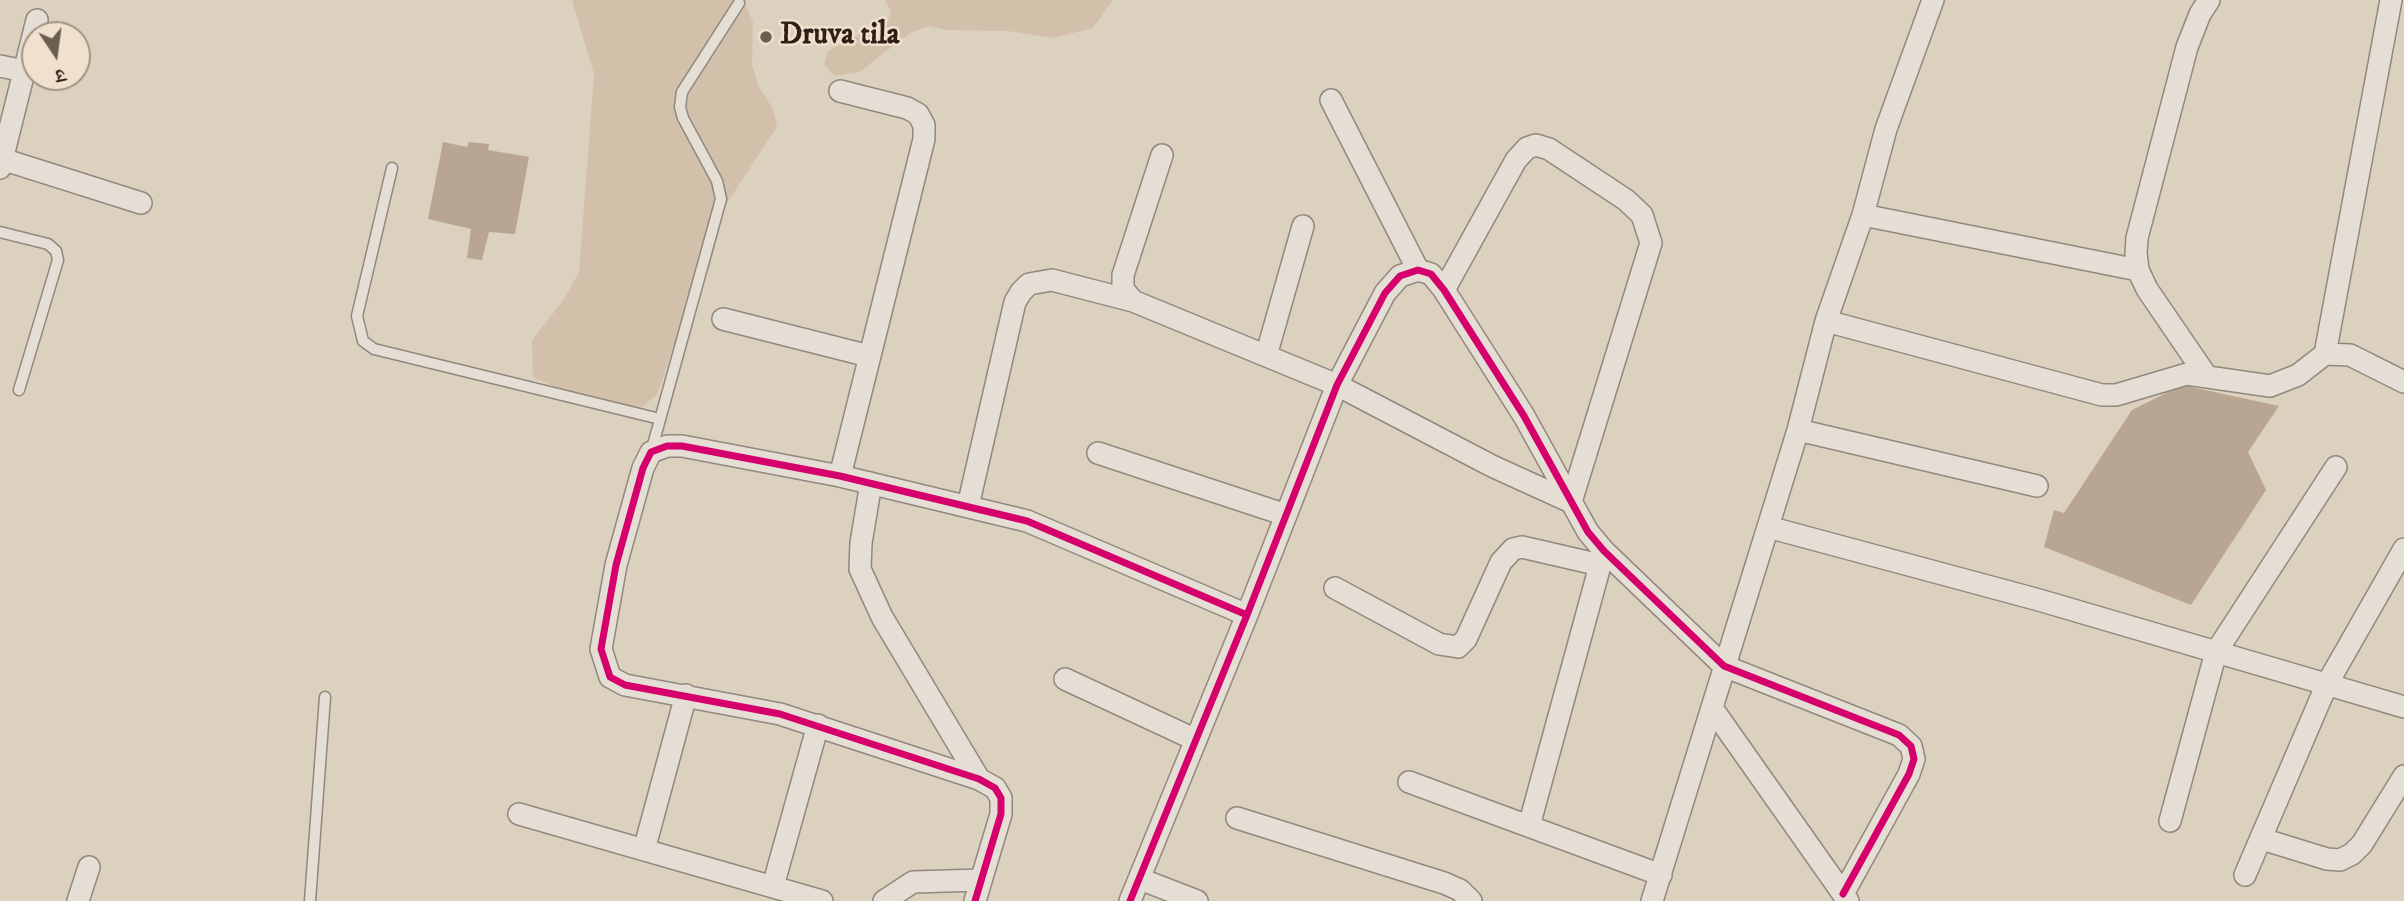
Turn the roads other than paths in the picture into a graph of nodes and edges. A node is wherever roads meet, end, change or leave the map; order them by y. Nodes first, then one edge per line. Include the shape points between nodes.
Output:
1 (1933, 0) edge
2 (2209, 0) edge
3 (2391, 0) edge
4 (739, 3) dead end
5 (0, 66) edge
6 (21, 70) edge
7 (21, 83) edge
8 (840, 91) dead end
9 (1331, 100) dead end
10 (1162, 155) dead end
11 (1, 163) edge
12 (392, 167) dead end
13 (141, 203) dead end
14 (1863, 215) junction
15 (1304, 226) dead end
16 (0, 232) edge
17 (1418, 270) junction
18 (2138, 270) junction
19 (1444, 290) junction
20 (1133, 301) junction
21 (723, 319) dead end
22 (1826, 321) junction
23 (2325, 354) junction
24 (869, 356) junction
25 (1266, 356) junction
26 (2205, 374) junction
27 (2404, 382) edge
28 (1337, 385) junction
29 (19, 390) dead end
30 (660, 419) junction
31 (1798, 430) junction
32 (651, 452) junction
33 (1098, 453) dead end
34 (2336, 467) dead end
35 (840, 476) junction
36 (871, 483) junction
37 (2037, 486) dead end
38 (1571, 502) junction
39 (968, 506) junction
40 (1286, 515) junction
41 (1768, 527) junction
42 (2404, 549) edge
43 (1602, 558) junction
44 (1335, 589) dead end
45 (1247, 615) junction
46 (2216, 652) junction
47 (1724, 666) junction
48 (1065, 679) dead end
49 (2327, 684) junction
50 (686, 695) junction
51 (325, 697) dead end
52 (2404, 707) edge
53 (1712, 708) junction
54 (818, 725) junction
55 (1196, 740) junction
56 (2404, 776) edge
57 (979, 779) junction
58 (1409, 782) dead end
59 (519, 814) dead end
60 (1237, 818) dead end
61 (2170, 821) dead end
62 (1529, 826) junction
63 (2262, 839) junction
64 (644, 850) junction
65 (89, 867) dead end
66 (1661, 875) junction
67 (2245, 875) dead end
68 (1140, 879) junction
69 (981, 880) junction
70 (773, 886) junction
71 (1845, 898) edge
72 (78, 901) edge
73 (310, 901) edge
74 (822, 901) edge
75 (884, 901) edge
76 (975, 901) edge
77 (1129, 901) edge
78 (1197, 901) edge
79 (1471, 901) edge
80 (1652, 901) edge

1 - 14 street via 1886,129
2 - 18 street via 2180,73 2137,238
3 - 23 street
4 - 30 lane via 682,92 683,118 717,181 721,199
5 - 6 street
7 - 11 street
8 - 24 street via 907,108 918,114 924,125
9 - 17 street
10 - 20 street via 1124,275 1123,289
11 - 13 street
12 - 30 lane via 358,316 363,341 374,349
14 - 18 street
14 - 22 street
15 - 25 street
16 - 29 lane via 48,244 57,251
17 - 19 street via 1431,274
17 - 28 street via 1401,276 1385,293
18 - 26 street
19 - 38 street via 1530,426
19 - 38 street via 1527,148 1549,149 1642,215 1651,243
20 - 25 street
20 - 39 street via 1052,280 1029,284 1021,292
21 - 24 street
22 - 26 street via 2102,395 2188,373
22 - 31 street
23 - 26 street via 2298,375 2270,386
23 - 27 street via 2350,355
24 - 35 street
25 - 28 street
28 - 38 street
28 - 40 street
30 - 32 lane
31 - 37 street
31 - 41 street
32 - 35 street via 682,446
32 - 50 street via 616,565 601,649 603,663 610,677 625,685
33 - 40 street
34 - 46 street
35 - 36 street
36 - 39 street
36 - 57 street via 860,569 882,617
38 - 43 street
39 - 45 street via 1027,521
40 - 45 street
41 - 46 street
41 - 47 street
42 - 49 street
43 - 44 street via 1513,549 1501,562 1466,639 1458,647 1439,644
43 - 47 street
43 - 62 street
45 - 55 street
46 - 49 street
46 - 61 street
47 - 53 street
47 - 71 street via 1899,735 1911,746 1914,759 1909,774
48 - 55 street
49 - 52 street
49 - 63 street
50 - 54 street
50 - 64 street
51 - 73 lane
53 - 66 street
53 - 71 street
54 - 57 street
54 - 70 street
55 - 68 street
56 - 63 street via 2362,844 2340,860
57 - 69 street via 995,788 1001,798 1001,814
58 - 62 street
59 - 64 street
60 - 79 street via 1444,883
62 - 66 street
63 - 67 street
64 - 70 street
65 - 72 street
66 - 80 street
68 - 77 street
68 - 78 street
69 - 75 street via 913,882
69 - 76 street
70 - 74 street

